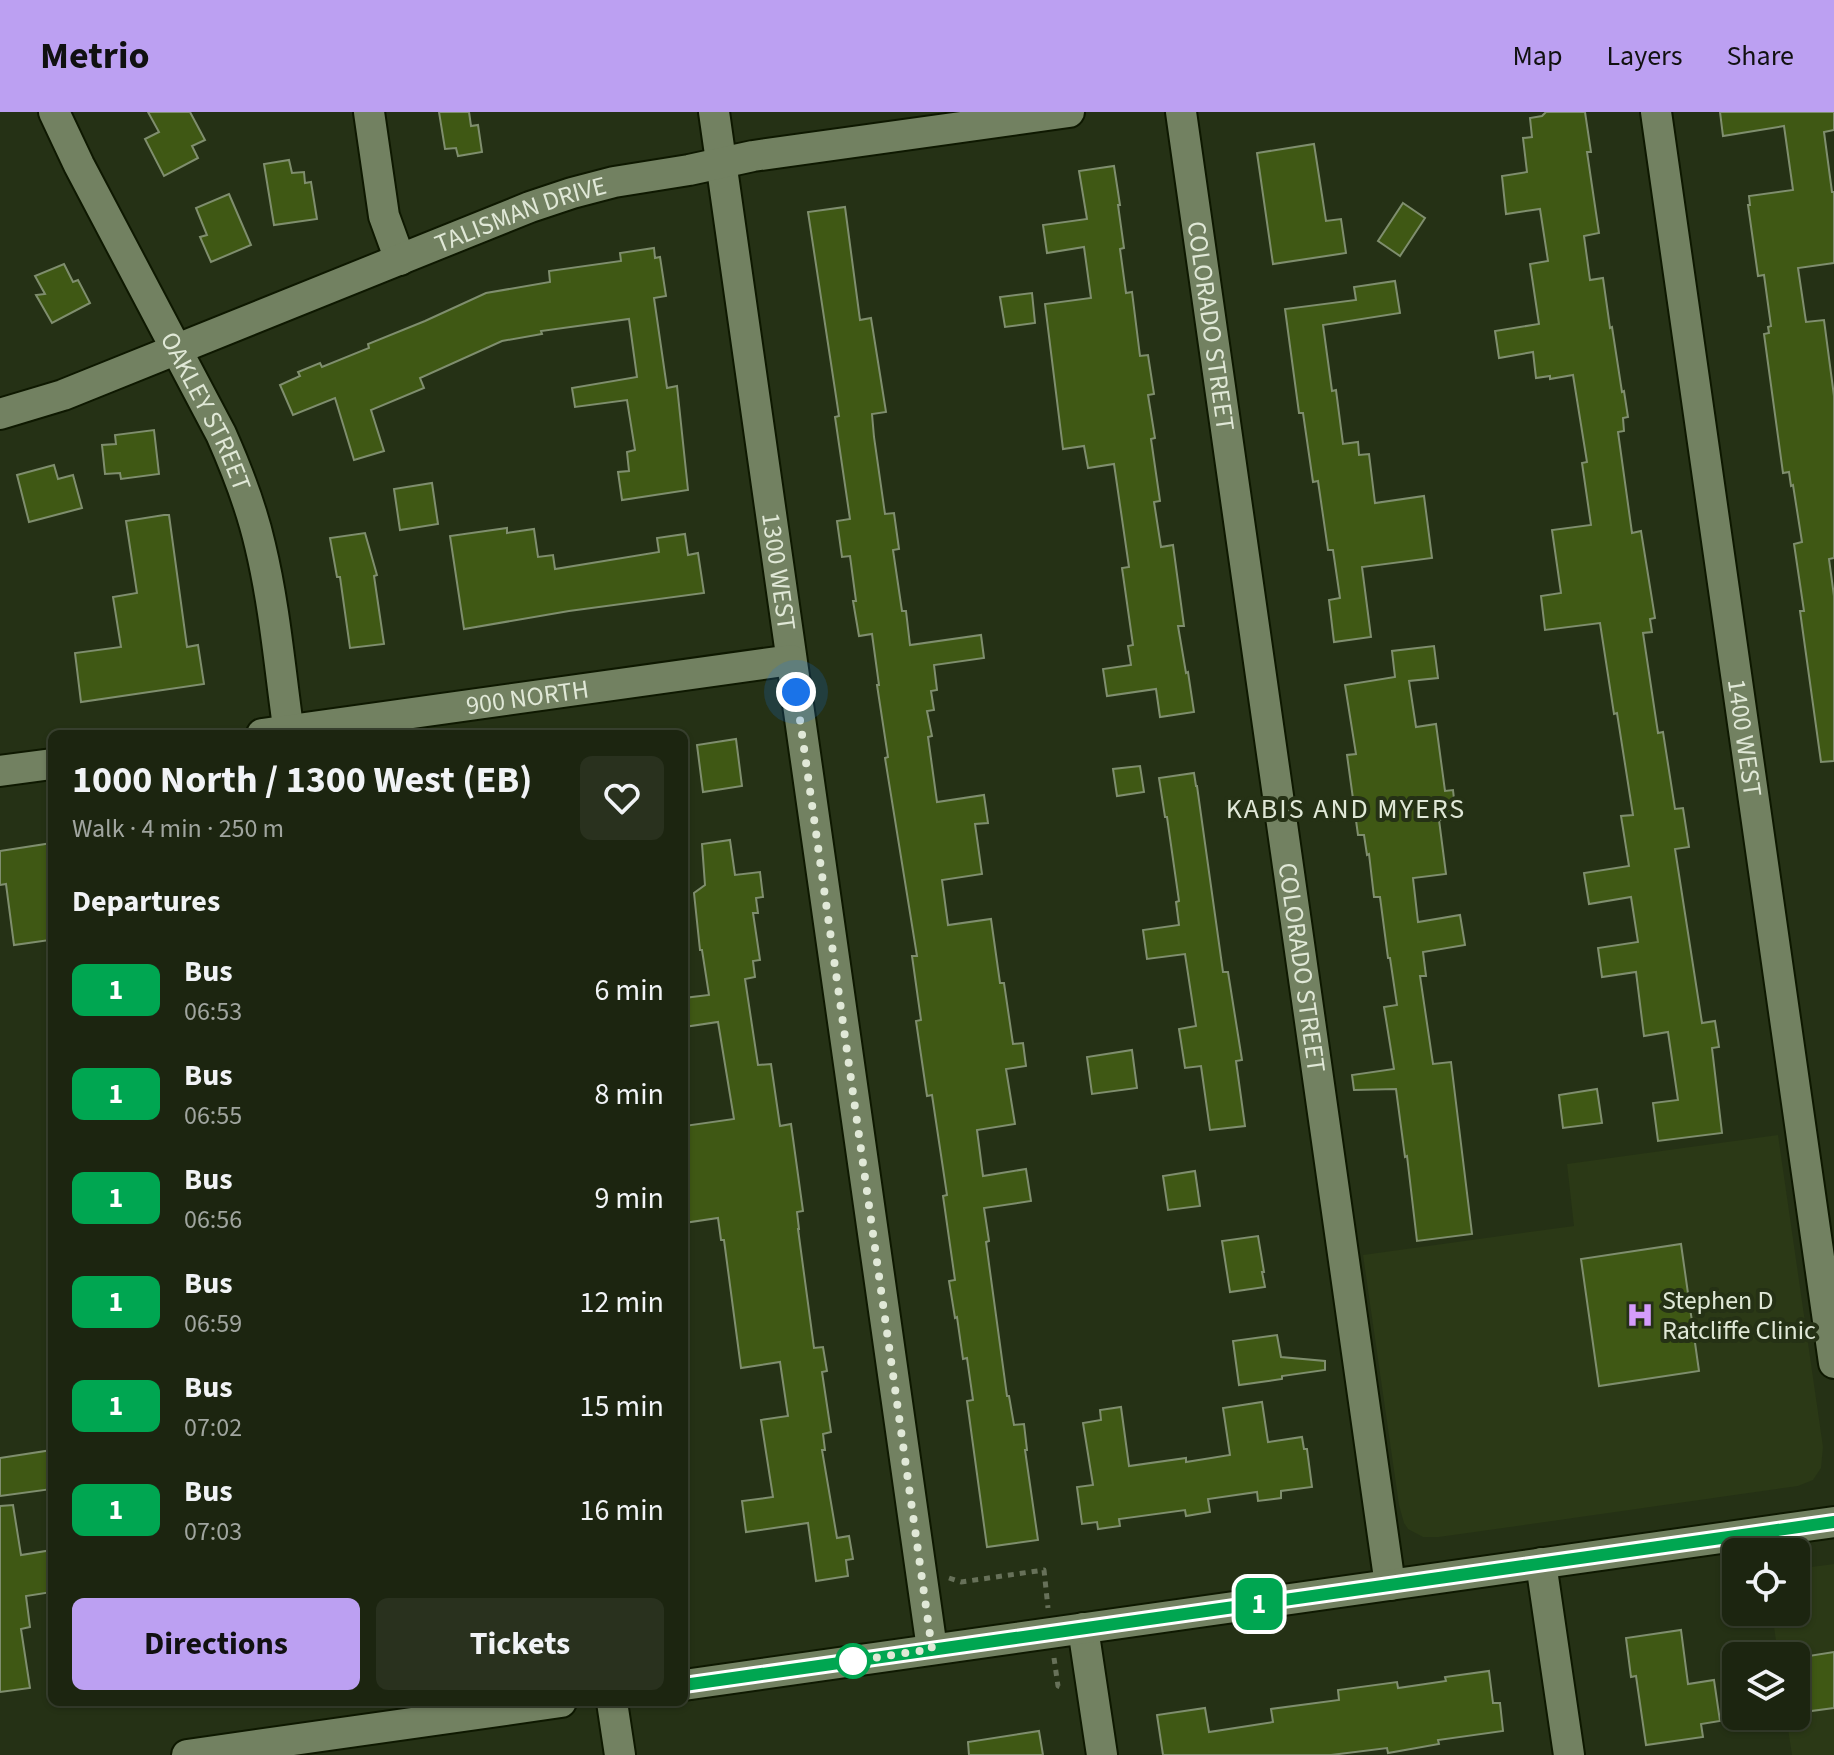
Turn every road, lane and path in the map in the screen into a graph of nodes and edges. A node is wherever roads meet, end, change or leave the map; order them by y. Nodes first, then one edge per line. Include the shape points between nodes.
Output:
1 (54, 112) edge
2 (369, 112) edge
3 (714, 112) edge
4 (1069, 112) edge
5 (1181, 112) edge
6 (1656, 112) edge
7 (721, 163) junction
8 (400, 260) junction
9 (177, 349) junction
10 (0, 414) edge
11 (791, 660) junction
12 (280, 730) edge
13 (301, 730) edge
14 (48, 765) edge
15 (0, 771) edge
16 (1825, 1238) edge
17 (1833, 1347) edge
18 (1834, 1522) edge
19 (1541, 1563) junction
20 (949, 1578) dead end
21 (1390, 1585) junction
22 (1046, 1588) dead end
23 (1083, 1628) junction
24 (932, 1649) junction
25 (1055, 1665) dead end
26 (688, 1684) edge
27 (1058, 1686) dead end
28 (507, 1706) edge
29 (613, 1706) edge
30 (425, 1712) edge
31 (187, 1755) edge
32 (620, 1755) edge
33 (1102, 1755) edge
34 (1569, 1755) edge

1 - 9 street, OAKLEY STREET
2 - 8 street via 384,216
3 - 7 street, 1300 WEST
4 - 7 street, TALISMAN DRIVE
5 - 21 street, COLORADO STREET
6 - 16 street, 1400 WEST
7 - 8 street, TALISMAN DRIVE via 572,193
7 - 11 street, 1300 WEST
8 - 9 street, TALISMAN DRIVE
9 - 10 street, TALISMAN DRIVE
9 - 12 street, OAKLEY STREET via 221,434 249,506 268,579
11 - 13 street, 900 NORTH
11 - 24 street, 1300 WEST
14 - 15 street
16 - 17 street, 1400 WEST
18 - 19 street
19 - 21 street
19 - 34 street
20 - 22 path via 961,1582 1044,1570
21 - 23 street
23 - 24 street
23 - 33 street
24 - 26 street
25 - 27 path
28 - 30 street
29 - 32 street
30 - 31 street

